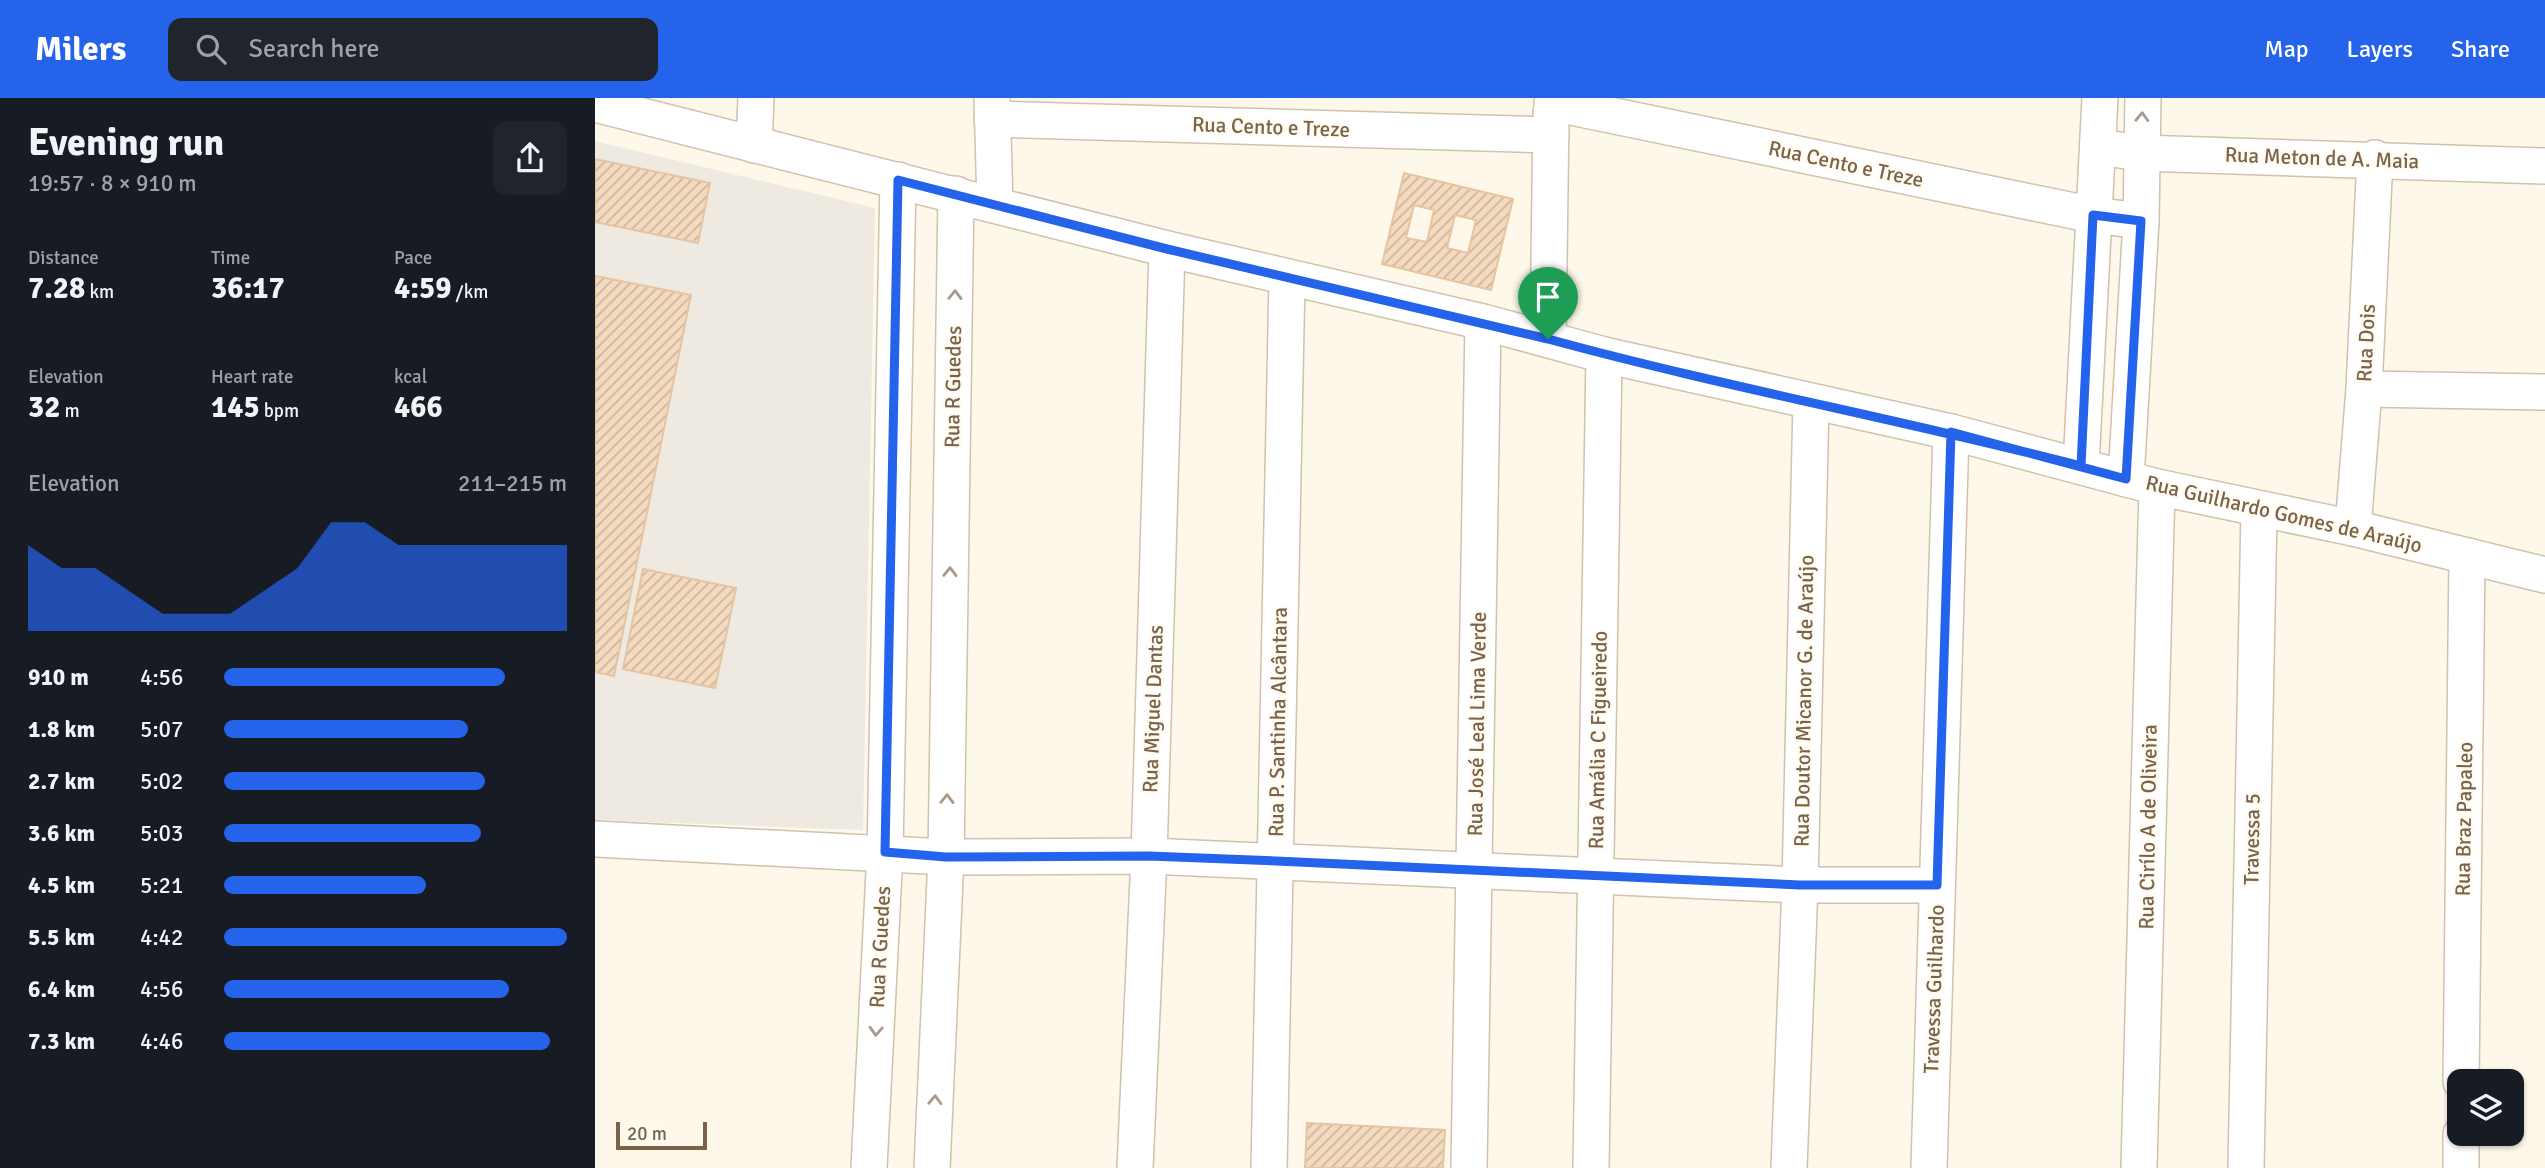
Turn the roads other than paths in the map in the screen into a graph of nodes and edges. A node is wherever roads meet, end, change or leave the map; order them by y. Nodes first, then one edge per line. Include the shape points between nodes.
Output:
1 (756, 98) edge
2 (2100, 98) edge
3 (2143, 98) edge
4 (595, 104) edge
5 (992, 108) edge
6 (1551, 112) edge
7 (754, 145) junction
8 (2098, 148) junction
9 (2140, 153) junction
10 (2375, 158) junction
11 (2545, 166) edge
12 (898, 180) junction
13 (957, 194) junction
14 (995, 204) junction
15 (2093, 215) junction
16 (2141, 221) junction
17 (1167, 249) junction
18 (1287, 277) junction
19 (1483, 322) junction
20 (1548, 339) junction
21 (1604, 355) junction
22 (2364, 389) junction
23 (2545, 392) edge
24 (1811, 402) junction
25 (1951, 432) junction
26 (2081, 466) junction
27 (2142, 483) junction
28 (2259, 511) junction
29 (2353, 528) junction
30 (2467, 556) junction
31 (2545, 575) edge
32 (595, 839) edge
33 (885, 852) junction
34 (1149, 856) junction
35 (946, 857) junction
36 (1276, 861) junction
37 (1474, 868) junction
38 (1595, 874) junction
39 (1800, 885) junction
40 (1937, 885) junction
41 (2461, 1069) edge
42 (2461, 1146) edge
43 (869, 1168) edge
44 (932, 1168) edge
45 (1135, 1168) edge
46 (1269, 1168) edge
47 (1469, 1168) edge
48 (1591, 1168) edge
49 (1789, 1168) edge
50 (1929, 1168) edge
51 (2139, 1168) edge
52 (2246, 1168) edge
53 (2461, 1168) edge

1 - 7 street
2 - 8 street
9 -> 3 street, Rua Cirílo A de Oliveira
4 - 7 street, Rua Guilhardo Gomes de Araújo
5 - 6 street, Rua Cento e Treze
5 - 14 street
6 - 15 street, Rua Cento e Treze
6 - 20 street
7 - 12 street, Rua Guilhardo Gomes de Araújo
8 - 9 street, Rua Meton de A. Maia
8 - 15 street
9 - 10 street, Rua Meton de A. Maia
9 - 16 street, Rua Cirílo A de Oliveira
10 - 11 street, Rua Meton de A. Maia
10 - 22 street, Rua Dois
12 - 13 street, Rua Guilhardo Gomes de Araújo
12 - 33 street, Rua R Guedes
13 - 14 street, Rua Guilhardo Gomes de Araújo
35 -> 13 street, Rua R Guedes
14 - 17 street, Rua Guilhardo Gomes de Araújo
15 - 16 street, Rua Cento e Treze
15 - 26 street
16 - 27 street, Rua Cirílo A de Oliveira
17 - 18 street, Rua Guilhardo Gomes de Araújo
17 - 34 street, Rua Miguel Dantas
18 - 19 street, Rua Guilhardo Gomes de Araújo
18 - 36 street, Rua P. Santinha Alcântara
19 - 20 street, Rua Guilhardo Gomes de Araújo
19 - 37 street, Rua José Leal Lima Verde
20 - 21 street, Rua Guilhardo Gomes de Araújo
21 - 24 street, Rua Guilhardo Gomes de Araújo
21 - 38 street, Rua Amália C Figueiredo
22 - 23 street
22 - 29 street, Rua Dois
24 - 25 street, Rua Guilhardo Gomes de Araújo
24 - 39 street, Rua Doutor Micanor G. de Araújo
25 - 26 street, Rua Guilhardo Gomes de Araújo
25 - 40 street, Travessa Guilhardo
26 - 27 street, Rua Guilhardo Gomes de Araújo
27 - 28 street, Rua Guilhardo Gomes de Araújo
27 - 51 street, Rua Cirílo A de Oliveira
28 - 29 street, Rua Guilhardo Gomes de Araújo
28 - 52 street, Travessa 5
29 - 30 street, Rua Guilhardo Gomes de Araújo
30 - 31 street, Rua Guilhardo Gomes de Araújo
30 - 41 street, Rua Braz Papaleo
32 - 33 street
33 - 35 street
33 -> 43 street, Rua R Guedes
34 - 35 street
34 - 36 street
34 - 45 street, Rua Miguel Dantas
44 -> 35 street, Rua R Guedes
36 - 37 street
36 - 46 street, Rua P. Santinha Alcântara
37 - 38 street
37 - 47 street, Rua José Leal Lima Verde
38 - 39 street
38 - 48 street, Rua Amália C Figueiredo
39 - 40 street
39 - 49 street, Rua Doutor Micanor G. de Araújo
40 - 50 street, Travessa Guilhardo
42 - 53 street

